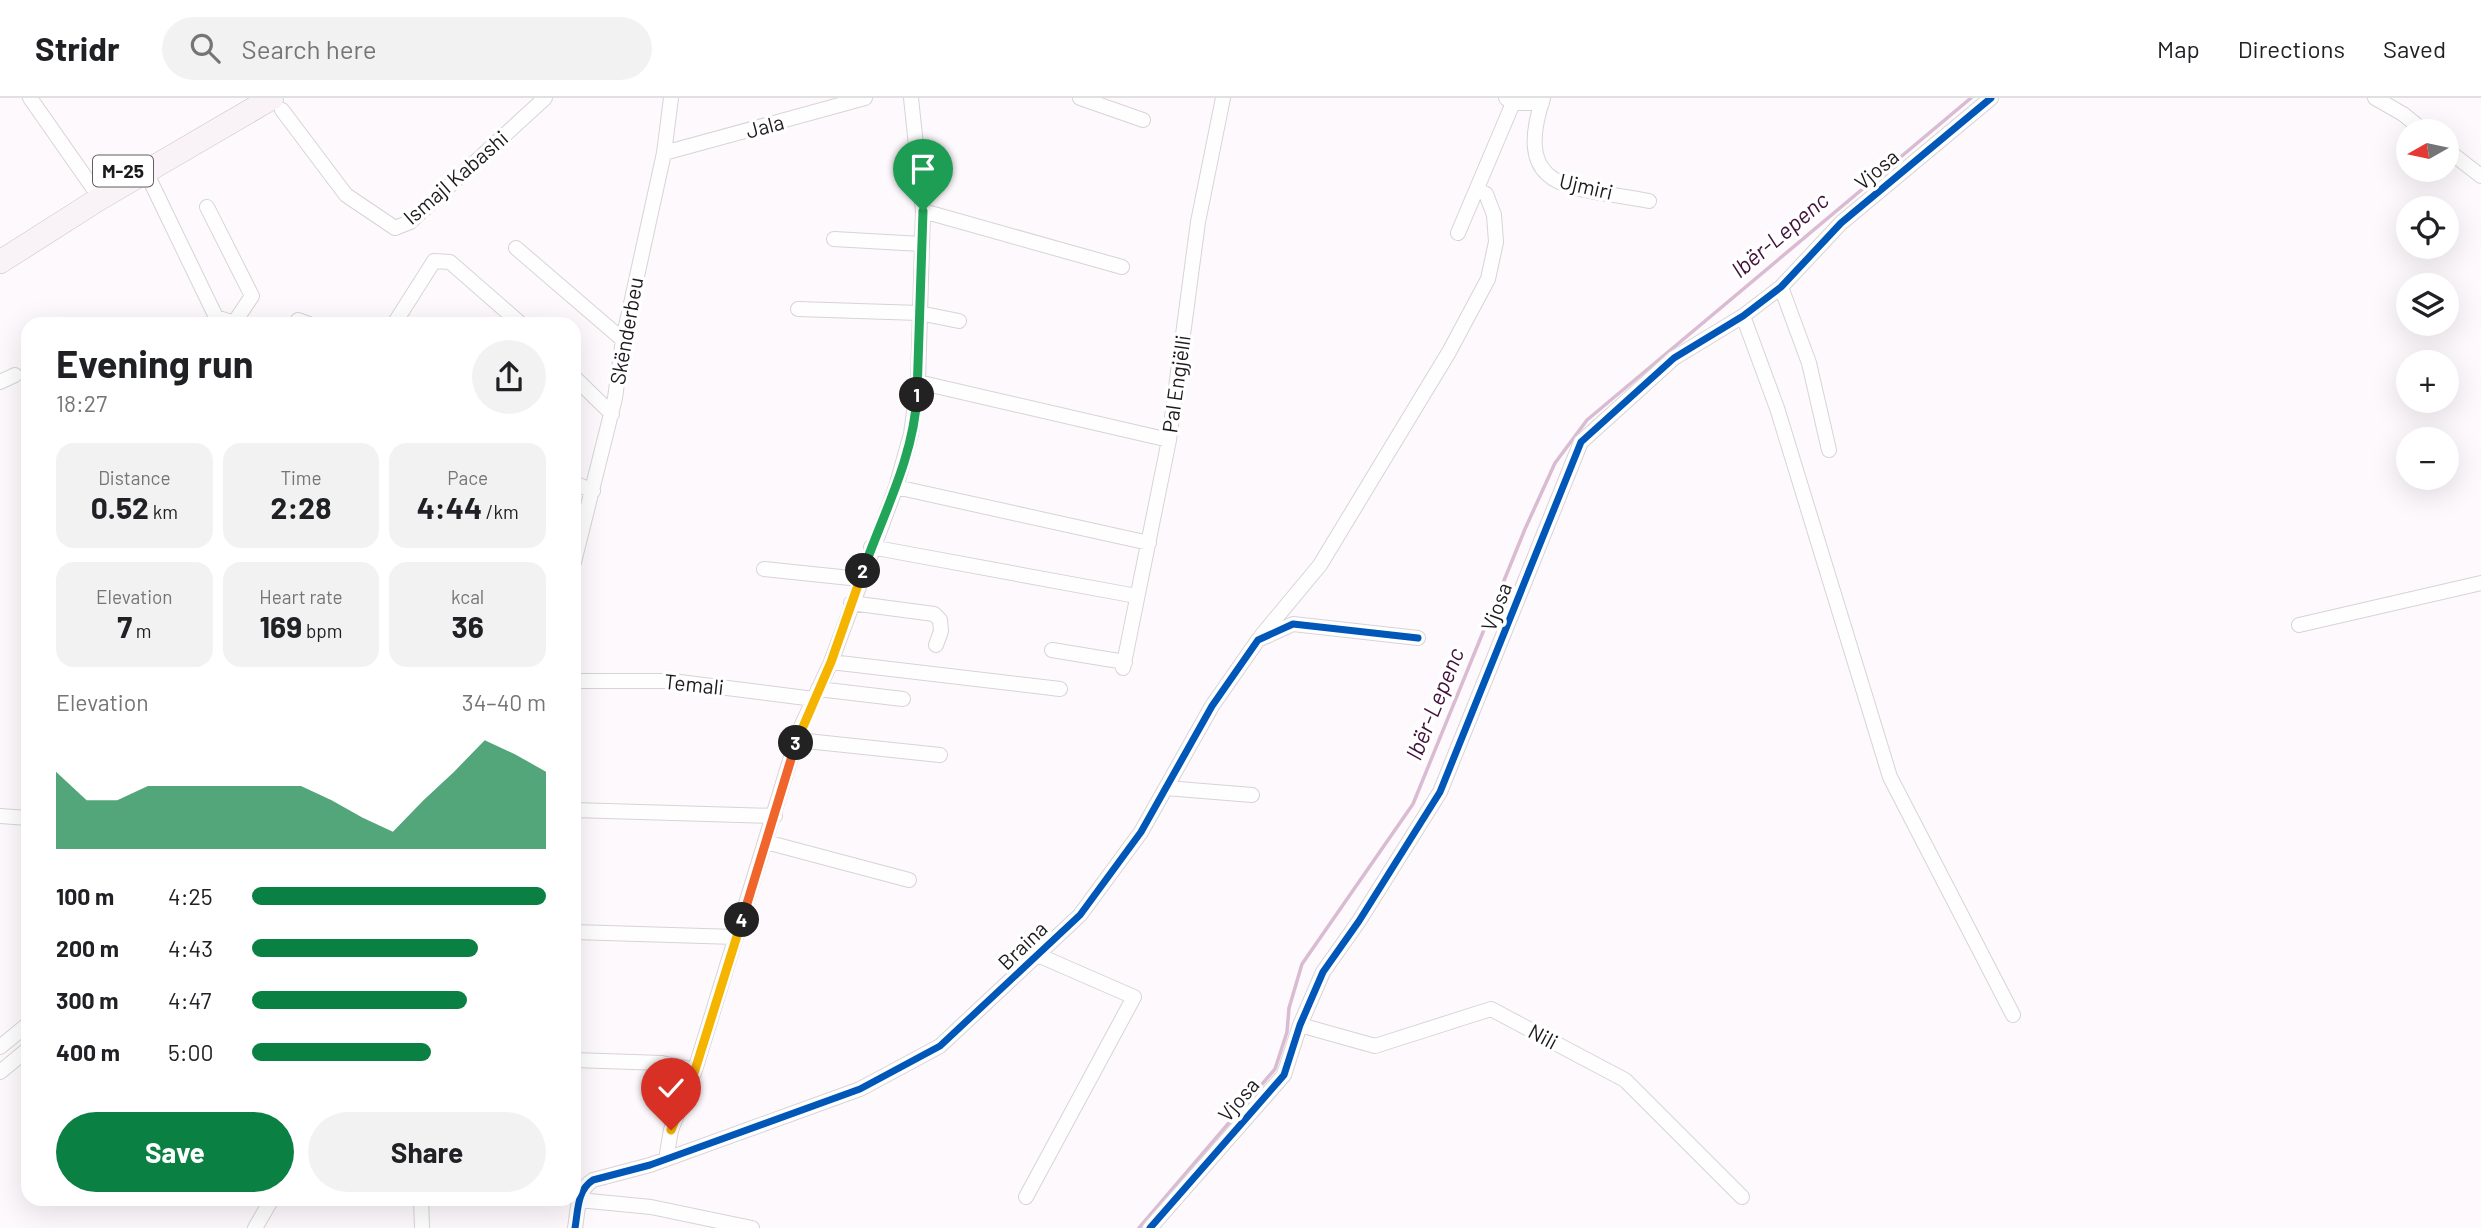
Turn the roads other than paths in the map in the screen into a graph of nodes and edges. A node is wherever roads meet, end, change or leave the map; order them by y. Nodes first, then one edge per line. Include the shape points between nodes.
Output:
1 (30, 98) edge
2 (246, 98) edge
3 (545, 98) edge
4 (671, 98) edge
5 (865, 98) edge
6 (911, 98) edge
7 (1080, 98) edge
8 (1223, 98) edge
9 (1991, 98) edge
10 (2375, 98) edge
11 (1509, 100) edge
12 (1542, 100) edge
13 (277, 104) edge
14 (2409, 119) edge
15 (1143, 120) dead end
16 (664, 153) junction
17 (2459, 159) edge
18 (146, 172) junction
19 (2481, 176) edge
20 (93, 188) junction
21 (1477, 189) junction
22 (1649, 201) dead end
23 (207, 208) dead end
24 (923, 211) junction
25 (1458, 233) dead end
26 (834, 239) dead end
27 (0, 244) edge
28 (921, 244) junction
29 (516, 247) dead end
30 (0, 262) edge
31 (1122, 267) dead end
32 (1781, 287) junction
33 (798, 309) dead end
34 (919, 313) junction
35 (1744, 316) junction
36 (216, 317) edge
37 (238, 317) edge
38 (398, 317) edge
39 (513, 317) edge
40 (959, 321) dead end
41 (623, 340) junction
42 (15, 375) dead end
43 (0, 382) edge
44 (918, 382) junction
45 (581, 384) edge
46 (612, 414) junction
47 (1169, 440) junction
48 (1829, 450) dead end
49 (581, 486) edge
50 (896, 487) junction
51 (593, 491) junction
52 (581, 536) edge
53 (1149, 543) junction
54 (871, 547) junction
55 (764, 569) dead end
56 (860, 579) junction
57 (2481, 583) edge
58 (1130, 595) dead end
59 (851, 603) junction
60 (2299, 625) dead end
61 (1418, 638) dead end
62 (1258, 639) junction
63 (936, 645) dead end
64 (1052, 650) dead end
65 (831, 662) junction
66 (581, 681) edge
67 (1060, 690) dead end
68 (816, 694) junction
69 (903, 699) dead end
70 (797, 740) junction
71 (940, 755) dead end
72 (1166, 788) junction
73 (1252, 795) dead end
74 (581, 810) edge
75 (0, 816) edge
76 (775, 816) junction
77 (21, 818) edge
78 (766, 842) junction
79 (909, 880) dead end
80 (581, 932) edge
81 (736, 937) junction
82 (1040, 956) junction
83 (2013, 1015) dead end
84 (1300, 1025) junction
85 (21, 1030) edge
86 (0, 1047) edge
87 (21, 1055) edge
88 (581, 1060) edge
89 (695, 1070) junction
90 (0, 1072) edge
91 (666, 1158) junction
92 (581, 1195) edge
93 (1026, 1197) dead end
94 (1742, 1197) dead end
95 (581, 1200) edge
96 (268, 1206) edge
97 (421, 1206) edge
98 (578, 1206) edge
99 (255, 1228) edge
100 (422, 1228) edge
101 (575, 1228) edge
102 (752, 1228) edge
103 (1150, 1228) edge

1 - 20 street
2 - 20 main road, M-25
3 - 13 street, Ismajl Kabashi via 410,222 395,228 346,195
4 - 16 street, Skënderbeu
5 - 16 street, Jala
6 - 24 street
7 - 15 street
8 - 47 street, Pal Engjëlli via 1198,222
9 - 32 street, Vjosa via 1840,223
10 - 14 street
11 - 12 street, Ujmiri
11 - 21 street, Ujmiri
12 - 22 street, Ujmiri via 1533,146 1541,170 1553,182
13 - 18 main road
16 - 41 street, Skënderbeu
17 - 19 street
18 - 30 main road
18 - 36 street
20 - 27 main road, M-25
21 - 25 street, Ujmiri
21 - 62 street, Braina via 1486,194 1494,215 1496,242 1488,279 1320,565
23 - 37 street via 252,296
24 - 28 street
24 - 31 street
26 - 28 street
28 - 34 street
29 - 41 street
32 - 35 street, Vjosa
32 - 48 street via 1809,363
33 - 34 street
34 - 40 street
34 - 44 street
35 - 83 street via 1777,408 1890,777
35 - 84 street, Vjosa via 1674,358 1581,442 1440,792 1323,972
38 - 39 street via 434,261 441,259
41 - 46 street, Skënderbeu
42 - 43 street
44 - 47 street
44 - 50 street via 911,434
45 - 46 street
46 - 51 street, Skënderbeu
47 - 53 street, Pal Engjëlli
49 - 51 street
50 - 53 street
50 - 54 street
51 - 52 street, Skënderbeu
53 - 64 street, Pal Engjëlli via 1124,665
54 - 56 street
54 - 58 street
55 - 56 street
56 - 59 street
57 - 60 street
59 - 63 street via 934,614 941,631
59 - 65 street
61 - 62 street via 1293,624
62 - 72 street, Braina via 1212,706
65 - 67 street
65 - 68 street
66 - 68 street, Temali via 672,681
68 - 69 street, Temali
68 - 70 street
70 - 71 street
70 - 76 street
72 - 73 street
72 - 82 street, Braina via 1141,832 1080,915
74 - 76 street
75 - 77 street
76 - 78 street
78 - 79 street
78 - 81 street
80 - 81 street
81 - 89 street
82 - 91 street, Braina via 929,1052 860,1089
82 - 93 street via 1134,997
84 - 94 street, Nili via 1375,1046 1490,1009 1625,1080
84 - 103 street, Vjosa via 1284,1075
85 - 86 street
87 - 90 street
88 - 89 street via 662,1063
89 - 91 street via 671,1130
91 - 92 street, Braina via 593,1180
95 - 102 street via 651,1208
96 - 99 street
97 - 100 street
98 - 101 street

